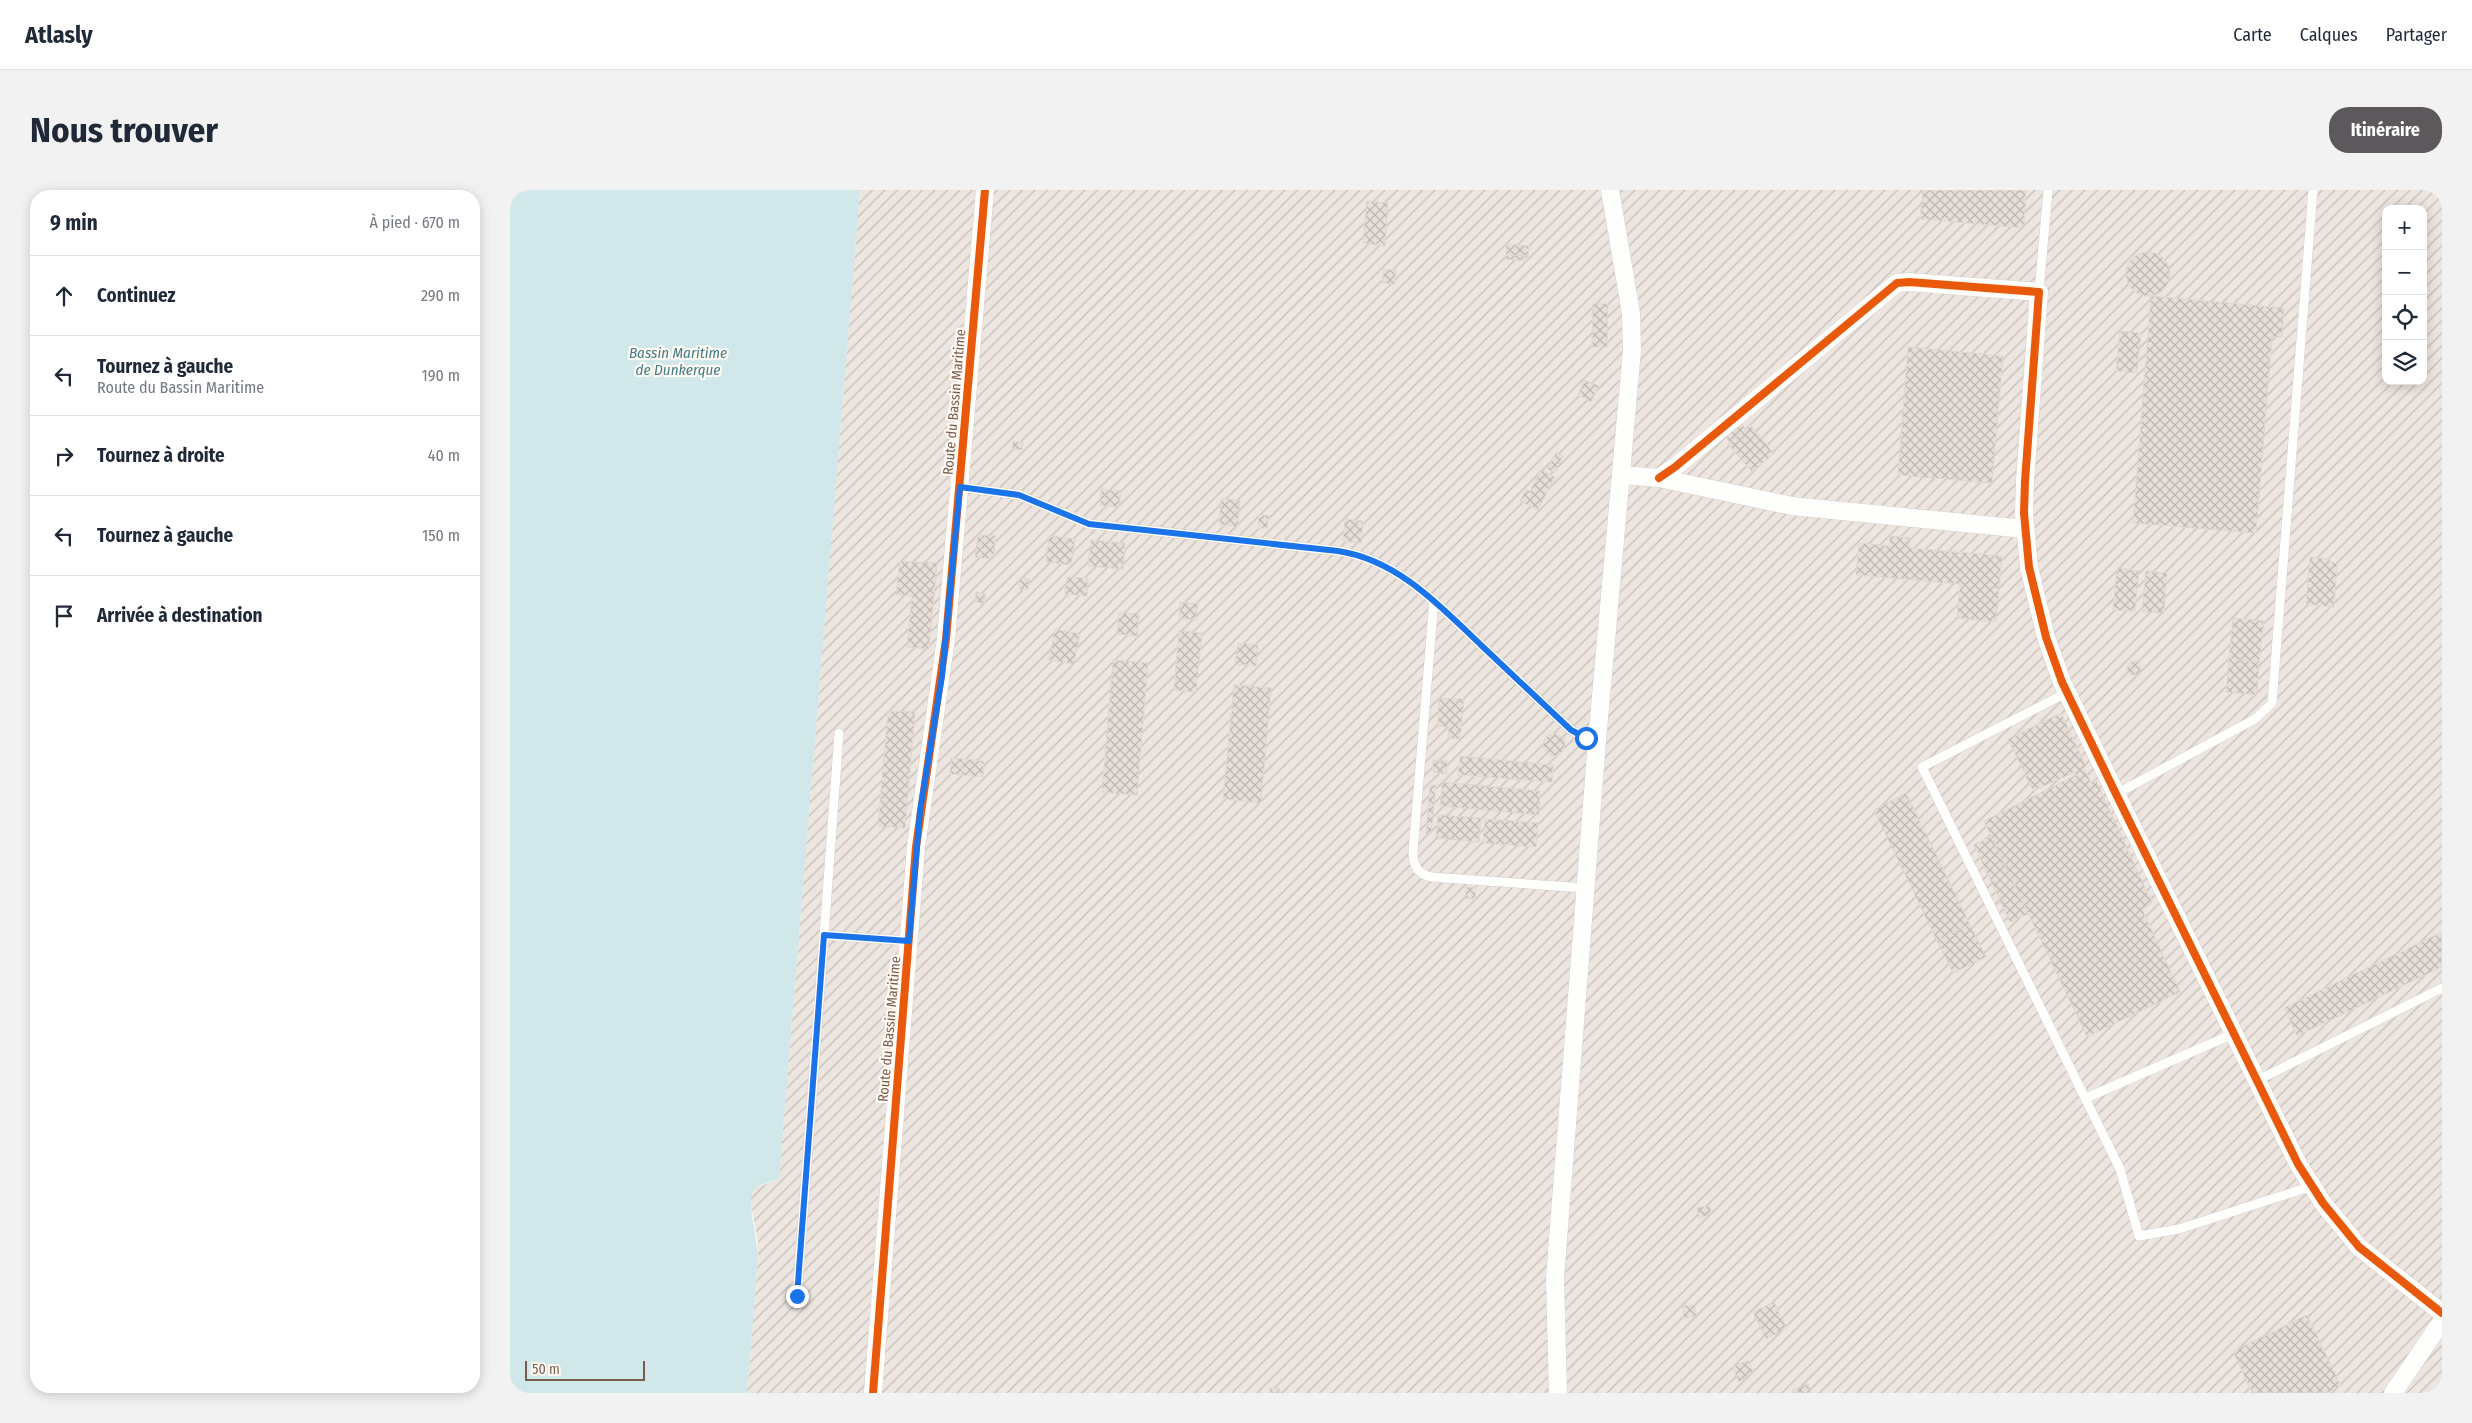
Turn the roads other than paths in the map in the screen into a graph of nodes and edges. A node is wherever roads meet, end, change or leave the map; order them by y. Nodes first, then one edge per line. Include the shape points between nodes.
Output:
1 (984, 190) edge
2 (1610, 190) edge
3 (2048, 190) edge
4 (2313, 190) edge
5 (2039, 292) junction
6 (1622, 474) junction
7 (1659, 478) junction
8 (960, 487) junction
9 (2025, 528) junction
10 (1434, 600) junction
11 (2068, 692) junction
12 (839, 733) dead end
13 (1597, 741) junction
14 (2116, 794) junction
15 (1585, 888) junction
16 (824, 935) junction
17 (909, 941) junction
18 (2442, 988) edge
19 (2233, 1034) junction
20 (2256, 1081) junction
21 (2086, 1098) junction
22 (2312, 1186) junction
23 (797, 1296) dead end
24 (2442, 1313) edge
25 (2442, 1321) edge
26 (873, 1393) edge
27 (1558, 1393) edge
28 (2393, 1393) edge

1 - 8 street, Route du Bassin Maritime
2 - 6 street via 1630,301 1632,337
3 - 5 lane
4 - 14 lane via 2272,703 2255,719
5 - 7 street via 1897,283
5 - 9 street via 2025,474
6 - 7 street
6 - 13 street
7 - 9 street via 1792,506
8 - 10 lane via 1019,495 1089,524 1347,552 1383,565
8 - 17 street, Route du Bassin Maritime via 942,676 920,811
9 - 11 street via 2030,574 2044,630
10 - 13 lane via 1571,730
10 - 15 lane via 1413,851 1417,870 1431,877
11 - 14 street
11 - 21 lane via 1922,766
12 - 16 lane
13 - 15 street
14 - 19 street
15 - 27 street via 1555,1278
16 - 17 lane
16 - 23 lane
17 - 26 street, Route du Bassin Maritime
18 - 20 lane
19 - 20 street
19 - 21 lane
20 - 22 street via 2282,1136
21 - 22 lane via 2120,1169 2139,1236 2179,1229
22 - 24 street via 2359,1247
25 - 28 street

